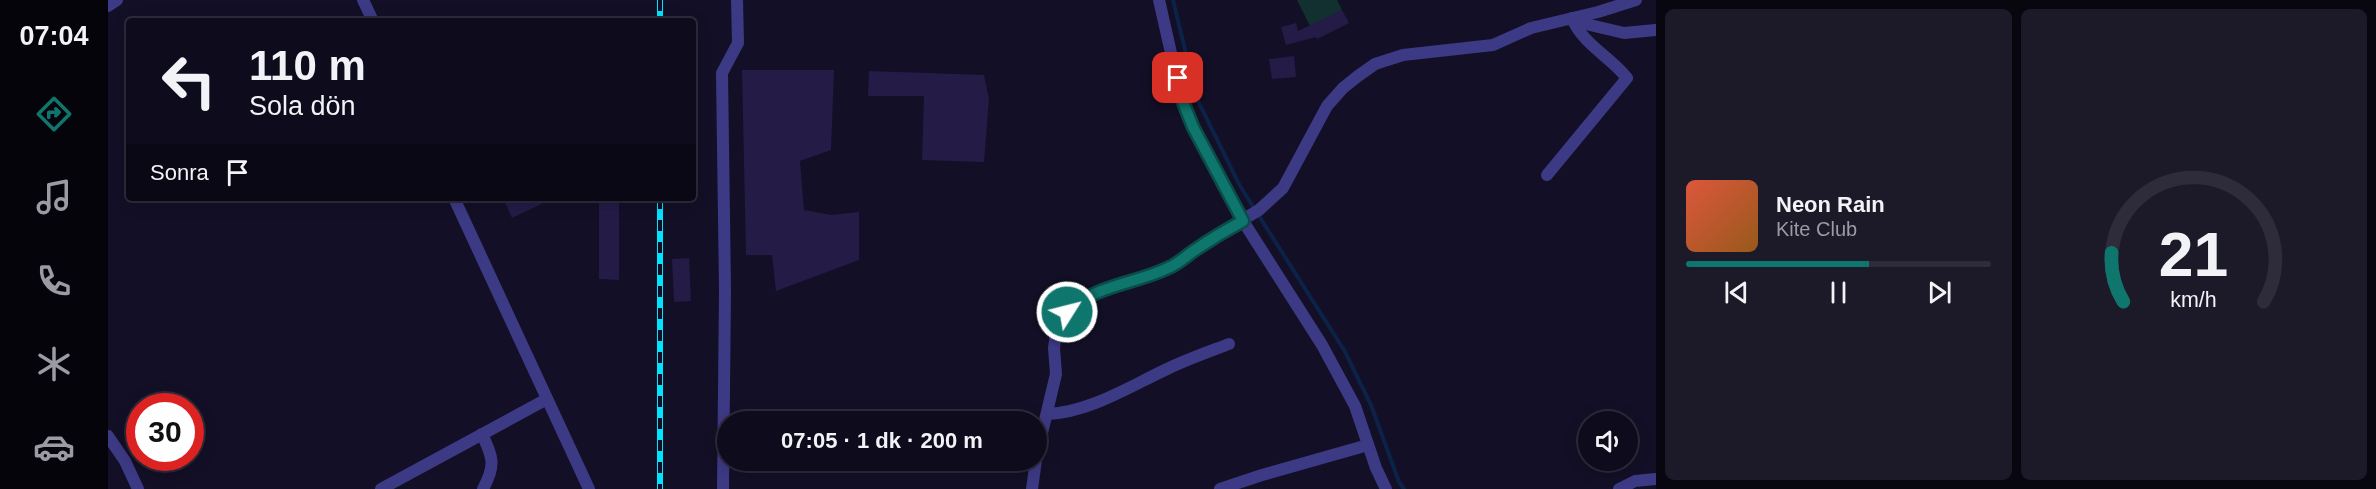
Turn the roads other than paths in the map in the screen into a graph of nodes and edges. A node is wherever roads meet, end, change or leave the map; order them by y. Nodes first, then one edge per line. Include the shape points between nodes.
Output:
1 (117, 0) edge
2 (363, 0) edge
3 (738, 0) edge
4 (1159, 0) edge
5 (1636, 0) edge
6 (108, 6) edge
7 (372, 18) edge
8 (1572, 20) junction
9 (1656, 30) edge
10 (1547, 175) dead end
11 (455, 201) edge
12 (1245, 219) junction
13 (1229, 344) dead end
14 (547, 399) junction
15 (1048, 414) junction
16 (1047, 418) edge
17 (482, 434) junction
18 (108, 436) edge
19 (1368, 446) junction
20 (1034, 471) edge
21 (1656, 479) edge
22 (138, 489) edge
23 (381, 489) edge
24 (483, 489) edge
25 (589, 489) edge
26 (723, 489) edge
27 (1032, 489) edge
28 (1220, 489) edge
29 (1386, 489) edge
30 (1619, 489) edge

1 - 6 street
2 - 7 street
3 - 26 street via 738,43 722,73
4 - 12 street via 1181,97
5 - 8 street
8 - 9 street via 1624,33
8 - 10 street via 1584,39 1627,78
8 - 12 street via 1531,28 1493,45 1403,56 1376,64 1343,87 1327,106 1283,188
11 - 14 street
12 - 15 street via 1172,267 1109,287 1088,296 1067,312 1056,333 1056,374
12 - 19 street via 1322,345 1355,406
13 - 15 street via 1081,409
14 - 17 street
14 - 25 street
15 - 16 street
17 - 23 street
17 - 24 street via 492,461
18 - 22 street
19 - 28 street
19 - 29 street
20 - 27 street
21 - 30 street via 1635,481

